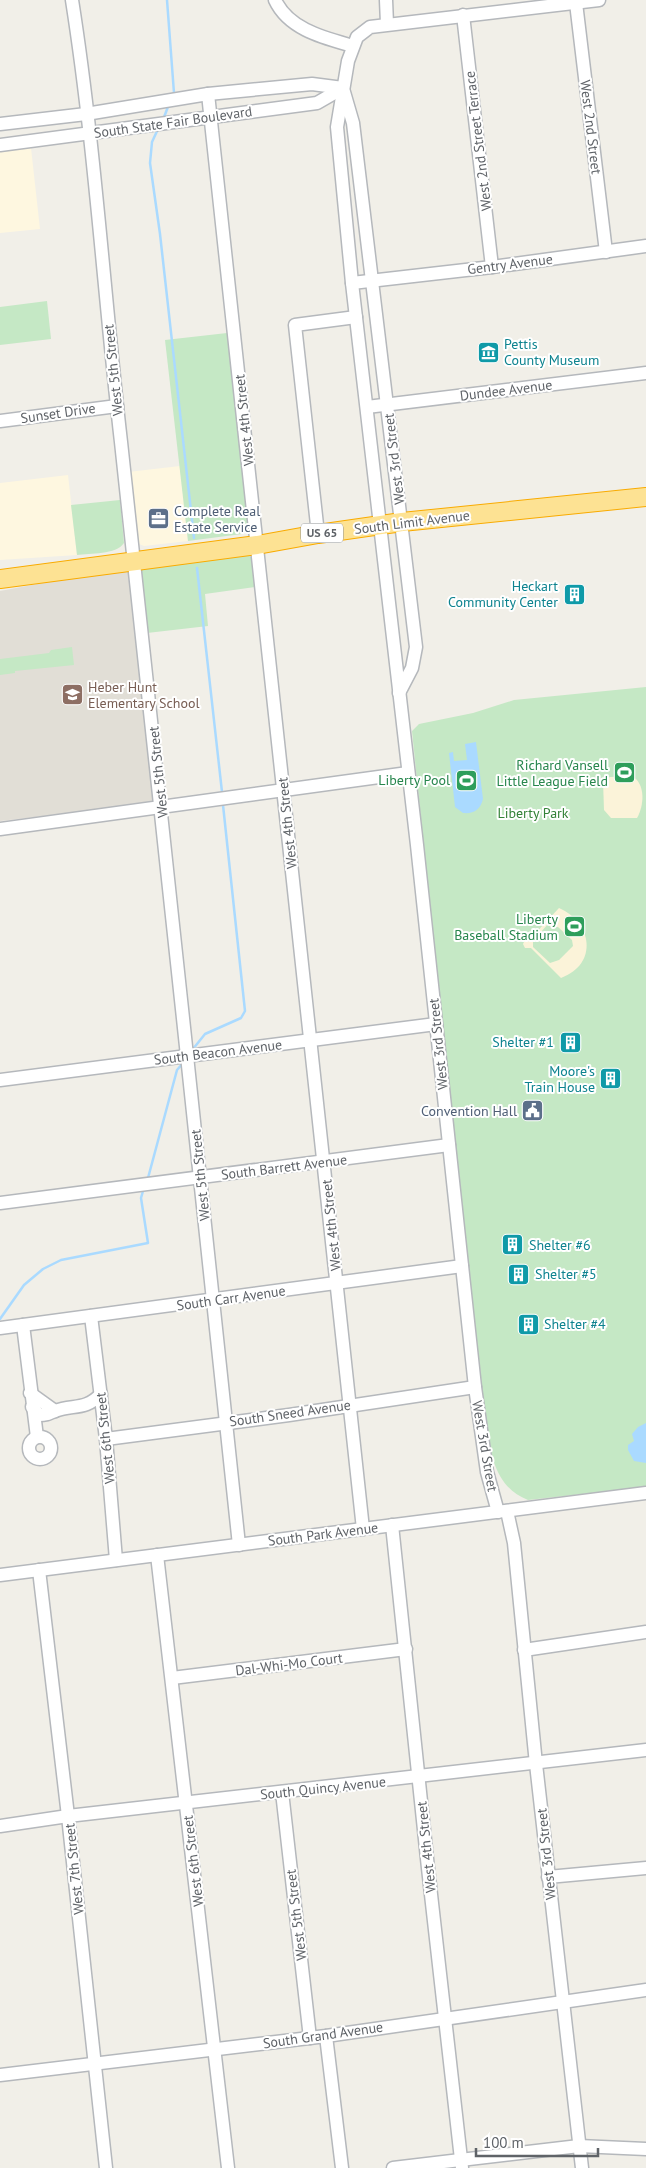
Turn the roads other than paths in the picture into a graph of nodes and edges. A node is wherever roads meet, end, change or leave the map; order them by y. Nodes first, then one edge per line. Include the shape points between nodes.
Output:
1 (72, 0) edge
2 (275, 0) edge
3 (386, 0) edge
4 (599, 0) edge
5 (576, 3) junction
6 (463, 15) junction
7 (387, 24) junction
8 (353, 46) junction
9 (343, 88) junction
10 (208, 94) junction
11 (86, 114) junction
12 (211, 117) junction
13 (0, 124) edge
14 (89, 133) junction
15 (0, 145) edge
16 (646, 246) edge
17 (646, 250) edge
18 (606, 252) junction
19 (492, 267) junction
20 (374, 280) junction
21 (352, 283) junction
22 (356, 317) junction
23 (646, 373) edge
24 (388, 404) junction
25 (117, 406) junction
26 (367, 407) junction
27 (0, 421) edge
28 (646, 496) edge
29 (402, 522) junction
30 (380, 524) junction
31 (318, 534) junction
32 (257, 545) junction
33 (134, 561) junction
34 (0, 579) edge
35 (399, 693) junction
36 (408, 773) junction
37 (284, 791) junction
38 (162, 807) junction
39 (0, 829) edge
40 (436, 1024) junction
41 (310, 1040) junction
42 (188, 1056) junction
43 (0, 1080) edge
44 (449, 1145) junction
45 (324, 1162) junction
46 (200, 1178) junction
47 (0, 1200) edge
48 (462, 1266) junction
49 (337, 1284) junction
50 (213, 1300) junction
51 (91, 1316) junction
52 (23, 1325) junction
53 (0, 1328) edge
54 (475, 1387) junction
55 (30, 1393) junction
56 (100, 1394) junction
57 (350, 1405) junction
58 (82, 1407) junction
59 (32, 1408) junction
60 (55, 1411) junction
61 (103, 1416) junction
62 (226, 1423) junction
63 (37, 1437) dead end
64 (106, 1439) junction
65 (646, 1493) edge
66 (502, 1511) junction
67 (392, 1525) junction
68 (363, 1529) junction
69 (239, 1545) junction
70 (157, 1555) junction
71 (116, 1560) junction
72 (39, 1570) junction
73 (0, 1575) edge
74 (646, 1632) edge
75 (406, 1648) junction
76 (524, 1650) junction
77 (172, 1678) junction
78 (646, 1750) edge
79 (536, 1764) junction
80 (419, 1778) junction
81 (282, 1792) junction
82 (186, 1803) junction
83 (68, 1816) junction
84 (0, 1826) edge
85 (646, 1868) edge
86 (548, 1877) junction
87 (646, 1990) edge
88 (562, 2000) junction
89 (445, 2019) junction
90 (326, 2036) junction
91 (310, 2038) junction
92 (215, 2049) junction
93 (95, 2064) junction
94 (0, 2075) edge
95 (580, 2146) junction
96 (646, 2149) edge
97 (461, 2164) edge
98 (106, 2168) edge
99 (228, 2168) edge
100 (342, 2168) edge
101 (393, 2168) edge
102 (582, 2168) edge

1 - 11 street, West 5th Street
2 - 8 street via 293,21 307,31
3 - 7 street
4 - 5 street
5 - 6 street
5 - 18 street, West 2nd Street
6 - 7 street
6 - 19 street, West 2nd Street Terrace
7 - 8 street via 370,27 357,37
8 - 9 street
9 - 10 street, South State Fair Boulevard via 312,84
9 - 12 street, South State Fair Boulevard via 317,103
9 - 20 street, West 3rd Street via 354,123
9 - 21 street, West 3rd Street via 338,127
10 - 11 street, South State Fair Boulevard
10 - 12 street, West 4th Street
11 - 13 street, South State Fair Boulevard
11 - 14 street, West 5th Street
12 - 14 street, South State Fair Boulevard
12 - 32 street, West 4th Street
14 - 15 street, South State Fair Boulevard
14 - 25 street, West 5th Street
16 - 17 street
16 - 18 street, Gentry Avenue
18 - 19 street, Gentry Avenue
19 - 20 street, Gentry Avenue
20 - 21 street
20 - 24 street, West 3rd Street
21 - 22 street, West 3rd Street
22 - 26 street, West 3rd Street
22 - 31 street via 295,325
23 - 24 street, Dundee Avenue
24 - 26 street, Dundee Avenue
24 - 29 street, West 3rd Street
25 - 27 street, Sunset Drive
25 - 33 street, West 5th Street
26 - 30 street, West 3rd Street
28 - 29 highway, South Limit Avenue / US 65
29 - 30 highway, South Limit Avenue / US 65
29 - 35 street, West 3rd Street via 416,646 412,668
30 - 31 highway, South Limit Avenue / US 65
30 - 35 street, West 3rd Street
31 - 32 highway, South Limit Avenue / US 65
32 - 33 highway, South Limit Avenue / US 65
32 - 37 street, West 4th Street
33 - 34 highway, South Limit Avenue / US 65
33 - 38 street, West 5th Street
35 - 36 street, West 3rd Street
36 - 37 street
36 - 40 street, West 3rd Street
37 - 38 street
37 - 41 street, West 4th Street
38 - 39 street
38 - 42 street, West 5th Street
40 - 41 street, South Beacon Avenue
40 - 44 street, West 3rd Street
41 - 42 street, South Beacon Avenue
41 - 45 street, West 4th Street
42 - 43 street, South Beacon Avenue
42 - 46 street, West 5th Street
44 - 45 street, South Barrett Avenue
44 - 48 street, West 3rd Street
45 - 46 street, South Barrett Avenue
45 - 49 street, West 4th Street
46 - 47 street, South Barrett Avenue
46 - 50 street, West 5th Street
48 - 49 street, South Carr Avenue
48 - 54 street, West 3rd Street
49 - 50 street, South Carr Avenue
49 - 57 street, West 4th Street
50 - 51 street, South Carr Avenue
50 - 62 street, West 5th Street
51 - 52 street, South Carr Avenue
51 - 56 street, West 6th Street
52 - 53 street, South Carr Avenue
52 - 55 street
54 - 57 street, South Sneed Avenue
54 - 66 street, West 3rd Street via 487,1472
55 - 59 street
55 - 60 street
56 - 58 street
56 - 61 street, West 6th Street
57 - 62 street, South Sneed Avenue
57 - 68 street, West 4th Street
58 - 60 street
58 - 61 street
59 - 60 street via 39,1415
59 - 63 street
61 - 64 street, West 6th Street
62 - 64 street, South Sneed Avenue
62 - 69 street, West 5th Street
64 - 71 street, West 6th Street
65 - 66 street, South Park Avenue
66 - 67 street, South Park Avenue
66 - 76 street, West 3rd Street via 514,1543
67 - 68 street, South Park Avenue
67 - 75 street, West 4th Street
68 - 69 street, South Park Avenue
69 - 70 street, South Park Avenue
70 - 71 street, South Park Avenue
70 - 77 street, West 6th Street
71 - 72 street, South Park Avenue
72 - 73 street, South Park Avenue
72 - 83 street, West 7th Street
74 - 76 street
75 - 77 street, Dal-Whi-Mo Court
75 - 80 street, West 4th Street
76 - 79 street, West 3rd Street
77 - 82 street, West 6th Street
78 - 79 street, South Quincy Avenue
79 - 80 street, South Quincy Avenue
79 - 86 street, West 3rd Street
80 - 81 street, South Quincy Avenue
80 - 89 street, West 4th Street
81 - 82 street, South Quincy Avenue
81 - 91 street, West 5th Street
82 - 83 street, South Quincy Avenue
82 - 92 street, West 6th Street
83 - 84 street, South Quincy Avenue
83 - 93 street, West 7th Street
85 - 86 street
86 - 88 street, West 3rd Street
87 - 88 street, South Grand Avenue
88 - 89 street, South Grand Avenue
88 - 95 street, West 3rd Street
89 - 90 street, South Grand Avenue
89 - 97 street, West 4th Street
90 - 91 street, South Grand Avenue
90 - 100 street
91 - 92 street, South Grand Avenue
92 - 93 street, South Grand Avenue
92 - 99 street, West 6th Street
93 - 94 street, South Grand Avenue
93 - 98 street, West 7th Street
95 - 96 street
95 - 97 street
95 - 102 street, West 3rd Street
97 - 101 street

